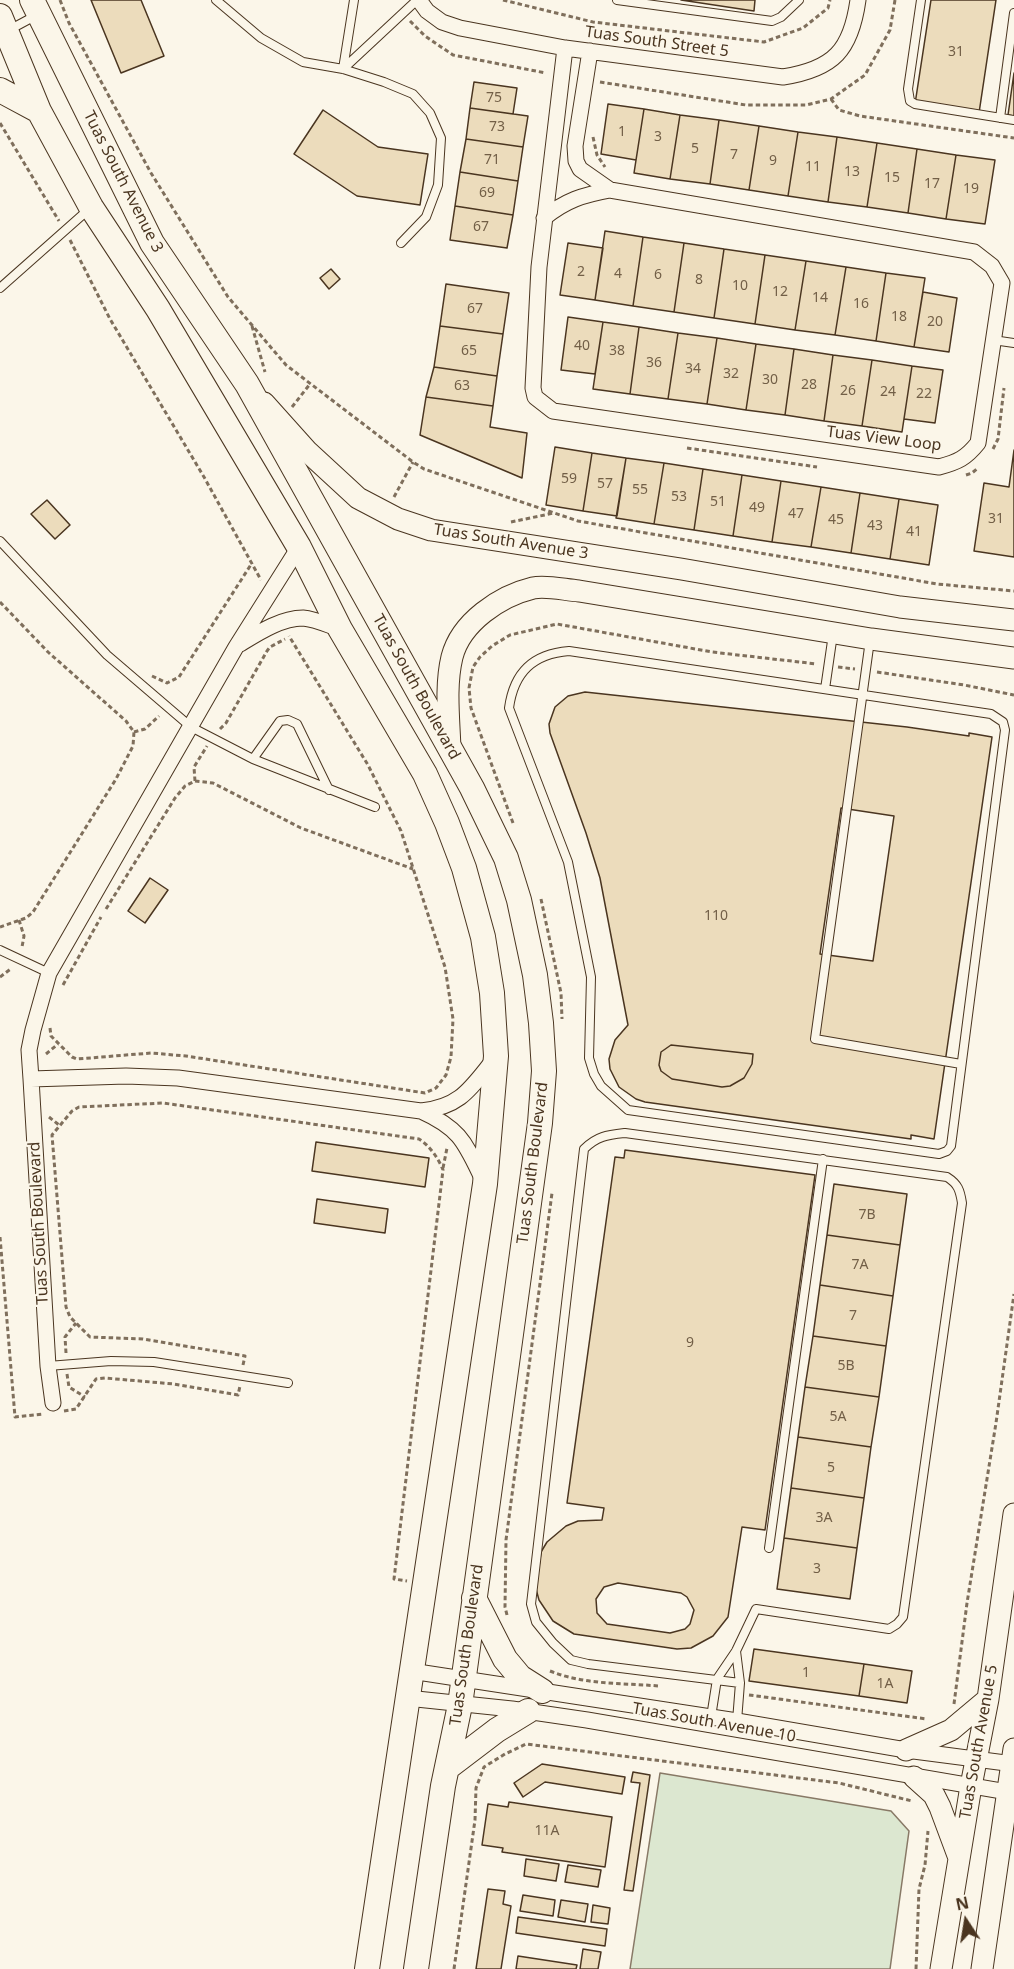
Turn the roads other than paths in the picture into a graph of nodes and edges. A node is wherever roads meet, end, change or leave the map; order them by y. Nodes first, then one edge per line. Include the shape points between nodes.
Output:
1 (216, 0) edge
2 (354, 0) edge
3 (418, 0) edge
4 (617, 0) edge
5 (799, 0) edge
6 (858, 0) edge
7 (921, 0) edge
8 (35, 7) edge
9 (1014, 14) edge
10 (2, 28) edge
11 (565, 48) junction
12 (590, 51) junction
13 (343, 69) junction
14 (0, 90) edge
15 (39, 111) junction
16 (1000, 118) junction
17 (1014, 120) edge
18 (610, 190) junction
19 (91, 207) junction
20 (544, 218) junction
21 (401, 243) dead end
22 (0, 288) edge
23 (993, 340) junction
24 (1014, 343) edge
25 (257, 382) junction
26 (0, 541) edge
27 (298, 547) junction
28 (1014, 620) edge
29 (340, 629) junction
30 (834, 633) junction
31 (871, 639) junction
32 (236, 647) junction
33 (1014, 658) edge
34 (825, 689) junction
35 (862, 696) junction
36 (191, 727) junction
37 (450, 749) junction
38 (253, 759) junction
39 (329, 790) junction
40 (375, 807) dead end
41 (0, 950) edge
42 (50, 972) junction
43 (496, 1056) junction
44 (961, 1064) junction
45 (30, 1079) junction
46 (421, 1112) junction
47 (823, 1159) junction
48 (485, 1184) junction
49 (48, 1366) junction
50 (288, 1383) dead end
51 (53, 1403) dead end
52 (1014, 1514) edge
53 (770, 1548) dead end
54 (474, 1598) junction
55 (736, 1651) junction
56 (411, 1671) junction
57 (462, 1679) junction
58 (717, 1680) junction
59 (740, 1683) junction
60 (542, 1691) junction
61 (406, 1698) junction
62 (988, 1699) junction
63 (460, 1705) junction
64 (528, 1711) junction
65 (711, 1717) junction
66 (737, 1721) junction
67 (906, 1750) junction
68 (1013, 1759) edge
69 (976, 1760) junction
70 (447, 1768) junction
71 (914, 1777) junction
72 (971, 1786) junction
73 (1010, 1793) edge
74 (1014, 1852) edge
75 (959, 1858) junction
76 (993, 1893) junction
77 (367, 1969) edge
78 (416, 1969) edge
79 (941, 1969) edge
80 (982, 1969) edge

1 - 13 lane via 261,38 303,62
2 - 13 lane
3 - 11 street, Tuas South Street 5 via 442,22 460,28
3 - 13 lane
4 - 5 lane via 772,21
6 - 12 street, Tuas South Street 5 via 851,33 842,50 806,74 783,77
7 - 16 lane via 908,89 910,101 915,105
8 - 10 lane
8 - 25 main road, Tuas South Avenue 3 via 152,243
9 - 16 lane
10 - 15 main road, Tuas South Avenue 3
11 - 12 street, Tuas South Street 5
11 - 20 street, Tuas View Loop
12 - 18 street, Tuas View Loop via 576,161 580,169
13 - 21 lane via 413,94 430,112 441,138 438,185 426,217
14 - 15 main road
15 - 19 main road, Tuas South Avenue 3
16 - 17 lane
18 - 20 street, Tuas View Loop via 579,196
18 - 23 street, Tuas View Loop via 974,252 992,266 1002,283
19 - 22 lane
19 - 27 main road, Tuas South Avenue 3 via 164,319
20 - 23 street, Tuas View Loop via 533,388 535,397 553,411 939,467 957,462 978,443
23 - 24 lane
25 - 28 street, Tuas South Avenue 3 via 307,451 358,498 398,519 431,530 900,607
25 - 37 main road, Tuas South Boulevard
26 - 36 lane via 107,655
27 - 29 main road
27 - 32 street, Tuas South Boulevard
29 - 32 street via 301,618 259,632
29 - 43 main road via 424,774 461,859 483,937
30 - 31 street
30 - 34 lane
30 - 37 street via 579,591 535,588 496,603 457,645 448,685
31 - 33 street
31 - 35 lane
32 - 36 street, Tuas South Boulevard
34 - 35 lane
34 - 44 lane via 569,651 541,657 518,679 509,708 568,862 591,977 589,1058 594,1074 601,1086 628,1110 939,1154 951,1146
35 - 44 lane via 991,714 1003,722
35 - 44 lane via 815,1039
36 - 38 lane
36 - 42 street, Tuas South Boulevard
37 - 54 main road, Tuas South Boulevard via 506,858 519,900 535,975 544,1071
38 - 39 lane
38 - 39 lane via 280,721 293,721
39 - 40 lane
41 - 42 lane
42 - 45 street, Tuas South Boulevard via 29,1050
43 - 46 street via 464,1097
43 - 48 main road
45 - 46 street via 178,1078
45 - 49 street, Tuas South Boulevard
46 - 48 street via 442,1121 463,1140
47 - 53 lane
47 - 55 lane via 947,1177 960,1190 962,1203 903,1617 889,1629 756,1609
47 - 58 lane via 625,1133 603,1135 584,1149 531,1604 536,1622 572,1660
48 - 56 main road
49 - 50 lane via 154,1362
49 - 51 street, Tuas South Boulevard
52 - 62 street, Tuas South Avenue 5
54 - 57 main road, Tuas South Boulevard
54 - 60 main road via 505,1659 520,1677
55 - 58 lane
55 - 59 lane
56 - 57 street, Tuas South Avenue 10
56 - 61 main road
57 - 60 street, Tuas South Avenue 10
57 - 63 main road, Tuas South Boulevard
58 - 59 lane
58 - 65 lane
59 - 66 lane
60 - 65 street, Tuas South Avenue 10
61 - 63 street, Tuas South Avenue 10
61 - 77 main road
62 - 67 street via 951,1730
62 - 69 street, Tuas South Avenue 5
63 - 64 street, Tuas South Avenue 10
63 - 70 main road, Tuas South Boulevard
64 - 70 main road
64 - 71 street, Tuas South Avenue 10
65 - 66 street, Tuas South Avenue 10
66 - 67 street, Tuas South Avenue 10
67 - 69 street, Tuas South Avenue 10
68 - 69 street, Tuas South Avenue 10
68 - 73 street
69 - 72 street, Tuas South Avenue 5
70 - 78 main road, Tuas South Boulevard
71 - 72 street, Tuas South Avenue 10
71 - 75 street via 935,1797
72 - 73 street, Tuas South Avenue 10
72 - 75 street, Tuas South Avenue 5
73 - 76 street
74 - 76 street
75 - 79 street, Tuas South Avenue 5
76 - 80 street

